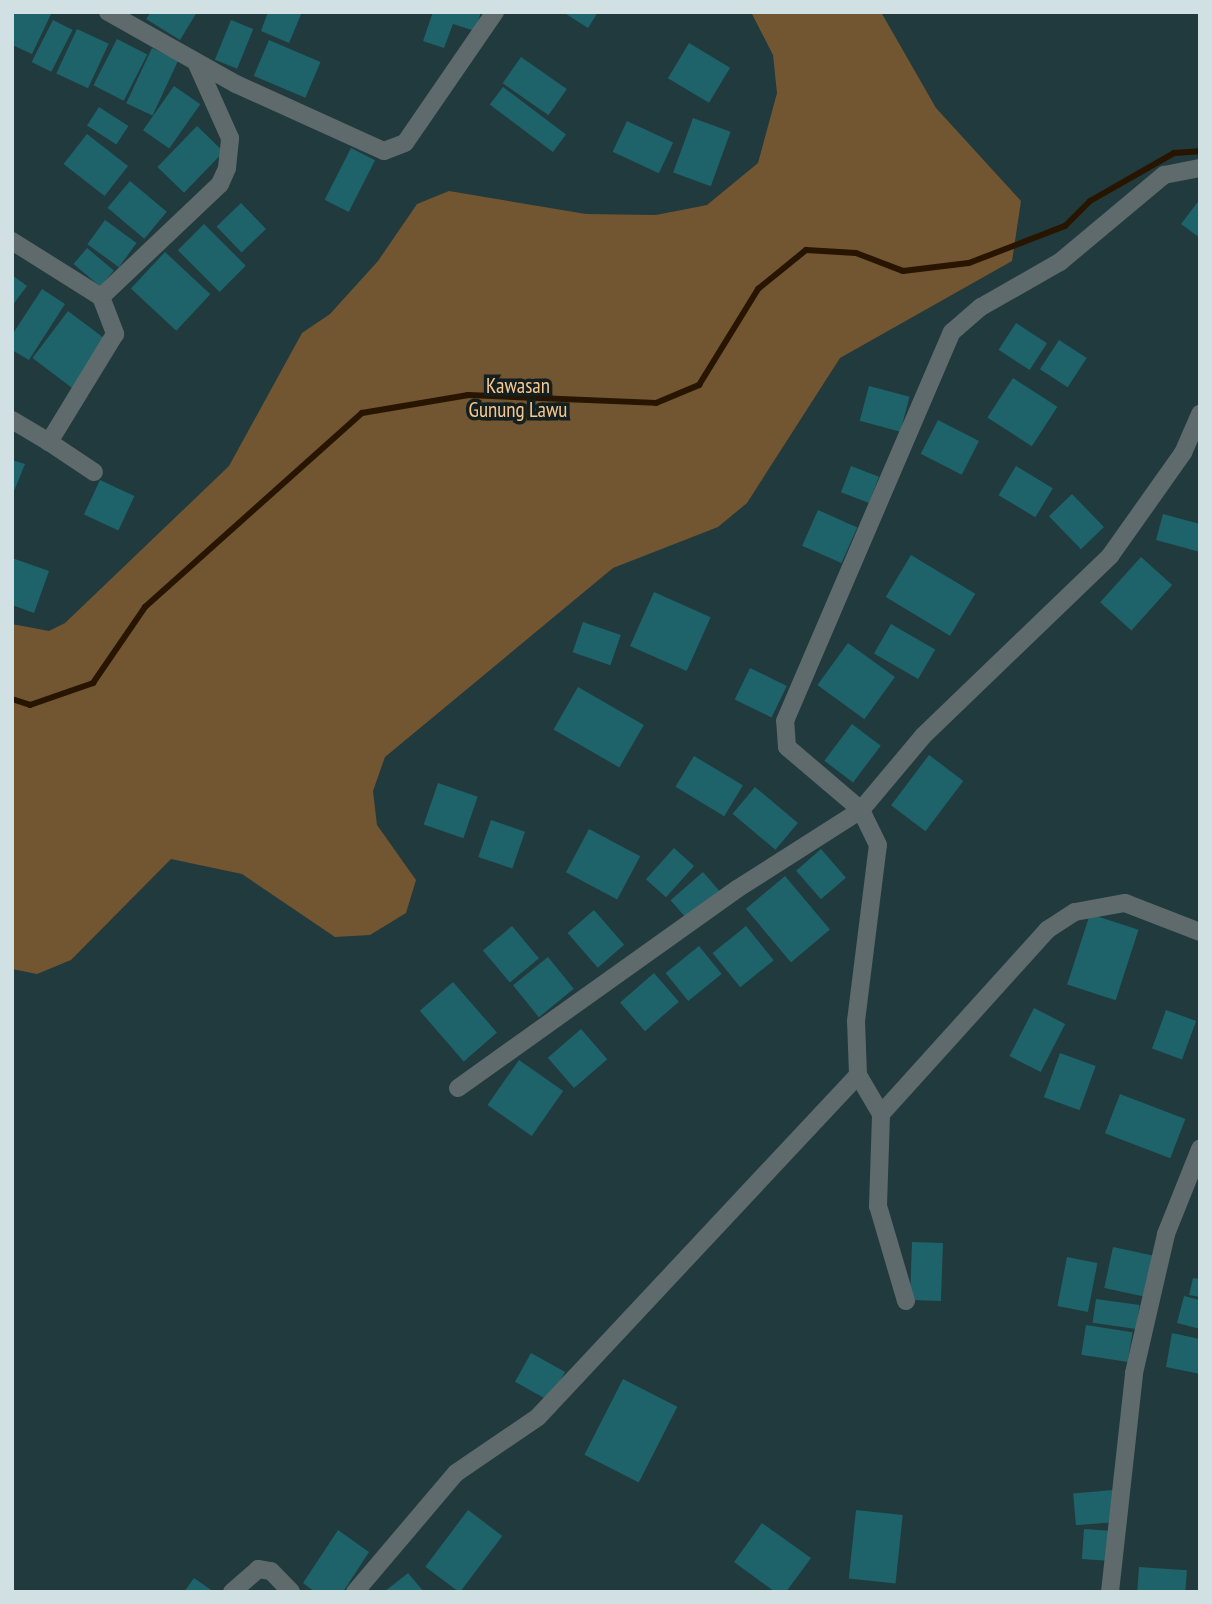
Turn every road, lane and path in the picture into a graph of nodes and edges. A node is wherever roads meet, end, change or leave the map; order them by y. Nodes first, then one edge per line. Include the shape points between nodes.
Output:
1 (107, 12) edge
2 (495, 12) edge
3 (196, 62) junction
4 (1200, 168) edge
5 (12, 241) edge
6 (101, 297) junction
7 (1200, 414) edge
8 (12, 420) edge
9 (49, 442) junction
10 (94, 472) dead end
11 (861, 810) junction
12 (1200, 932) edge
13 (858, 1075) junction
14 (458, 1088) dead end
15 (881, 1114) junction
16 (1200, 1149) edge
17 (906, 1301) dead end
18 (232, 1592) edge
19 (292, 1592) edge
20 (355, 1592) edge
21 (1110, 1592) edge

1 - 3 street
2 - 3 street via 405,143 392,150
3 - 6 street via 230,138 227,169 220,184
4 - 11 street via 1164,175 1068,256 981,307 952,332 785,720 787,747
5 - 6 street
6 - 9 street via 114,345
7 - 11 street via 1183,453 1110,556 923,736
8 - 9 street
9 - 10 street
11 - 13 street via 878,845 856,1021
11 - 14 street via 737,890
12 - 15 street via 1125,903 1075,912 1047,930
13 - 15 street
13 - 20 street via 538,1417 456,1473
15 - 17 street via 878,1206
16 - 21 street via 1166,1234 1134,1373
18 - 19 street via 258,1569 271,1572

